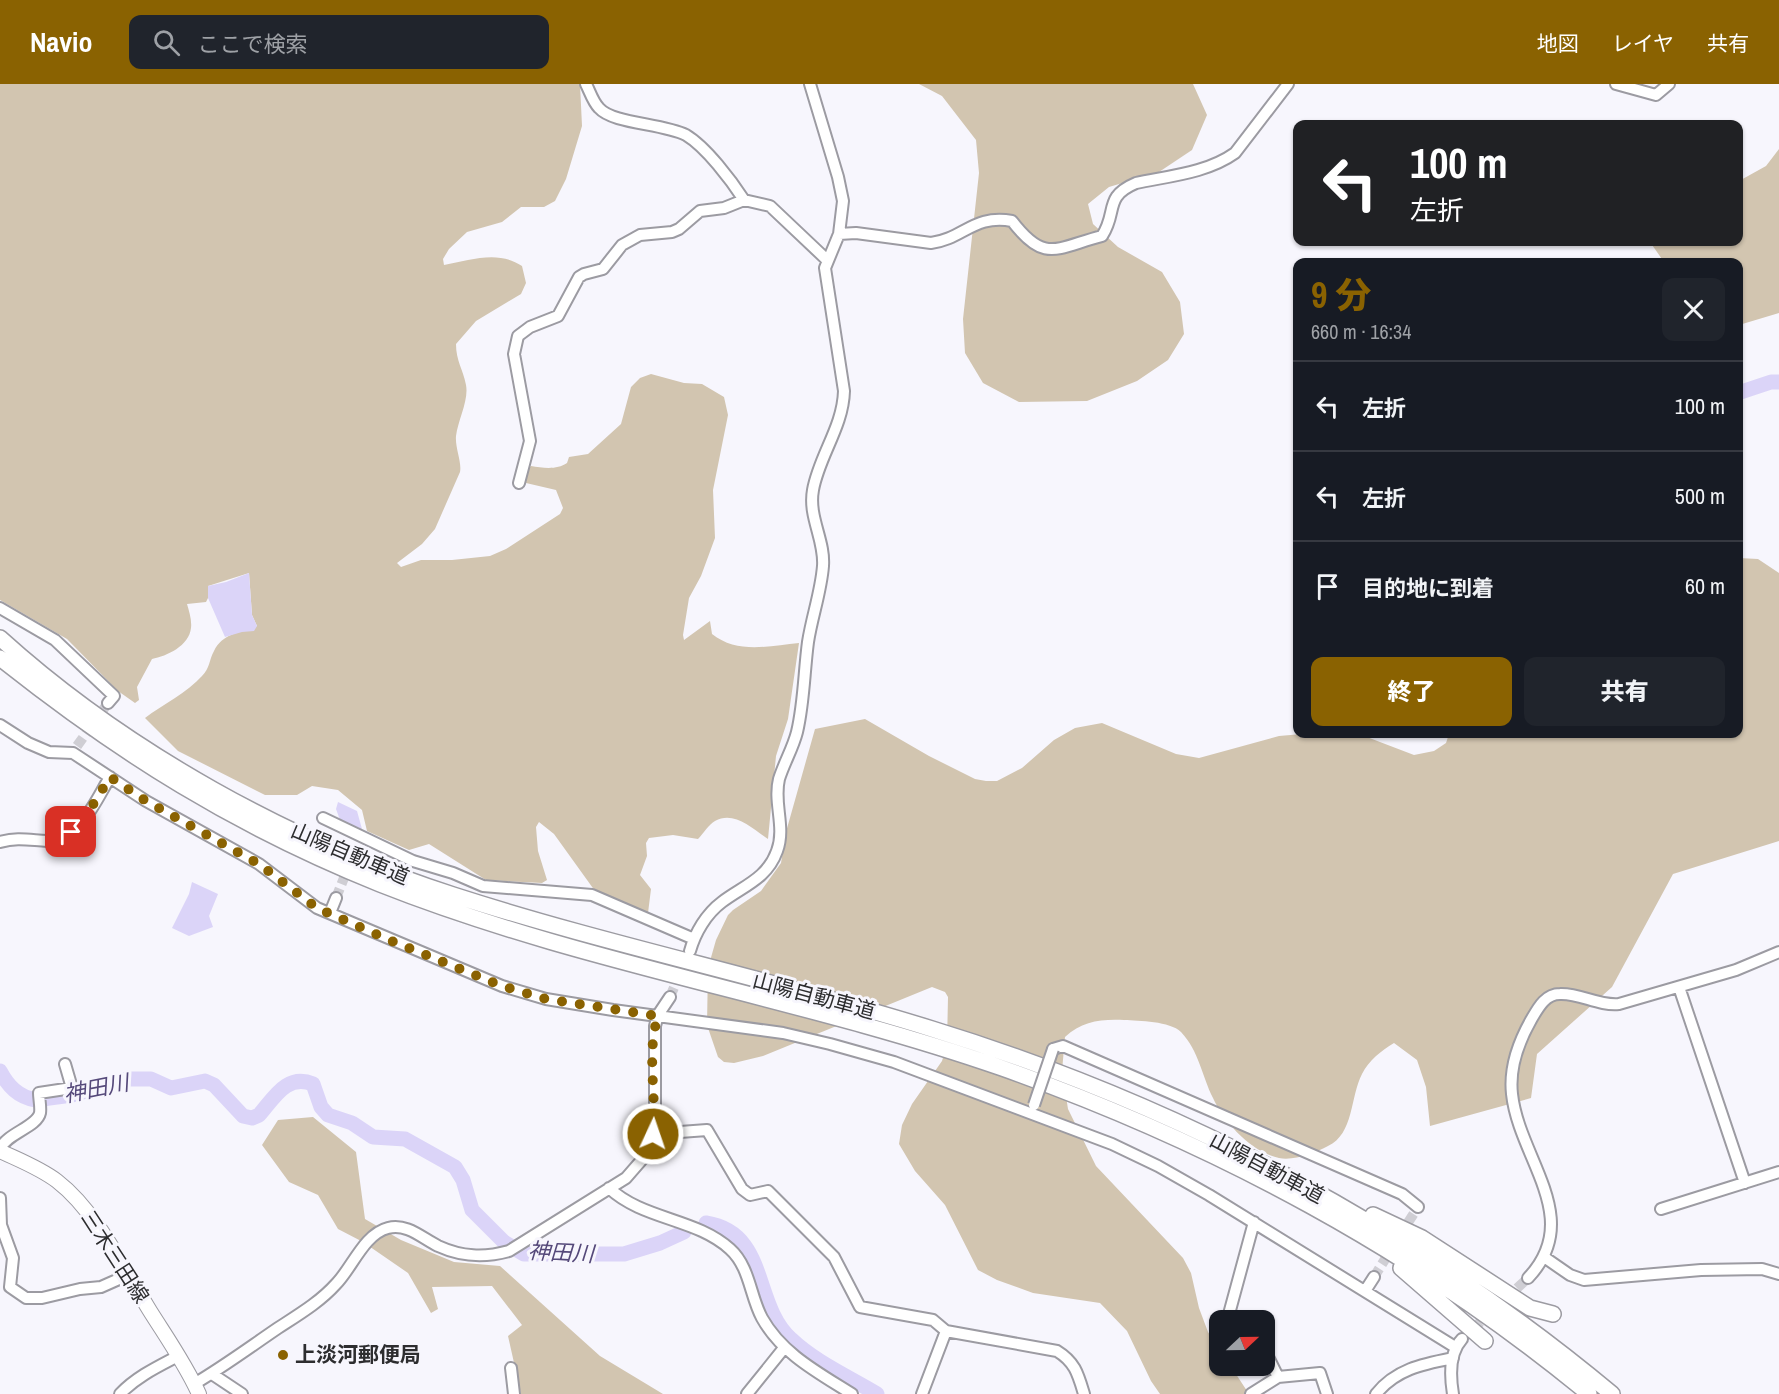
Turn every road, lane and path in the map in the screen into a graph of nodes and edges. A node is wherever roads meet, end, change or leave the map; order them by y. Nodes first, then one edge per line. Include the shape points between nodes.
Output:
1 (586, 84) edge
2 (810, 84) edge
3 (1288, 84) edge
4 (1616, 84) edge
5 (1669, 84) edge
6 (744, 200) junction
7 (839, 234) junction
8 (826, 259) junction
9 (519, 483) dead end
10 (0, 608) edge
11 (0, 638) edge
12 (0, 658) edge
13 (108, 703) dead end
14 (0, 725) edge
15 (110, 777) junction
16 (323, 818) dead end
17 (0, 842) edge
18 (336, 898) tunnel mouth
19 (330, 913) junction
20 (694, 939) junction
21 (690, 951) dead end
22 (1779, 952) edge
23 (1679, 987) junction
24 (670, 997) tunnel mouth
25 (658, 1016) junction
26 (65, 1064) dead end
27 (1032, 1109) junction
28 (653, 1134) junction
29 (1234, 1149) junction
30 (0, 1150) edge
31 (1779, 1172) edge
32 (1745, 1183) junction
33 (609, 1188) junction
34 (0, 1198) edge
35 (1306, 1204) junction
36 (1418, 1207) dead end
37 (1660, 1209) dead end
38 (1254, 1222) junction
39 (1545, 1257) junction
40 (1779, 1274) edge
41 (128, 1275) junction
42 (1374, 1277) tunnel mouth
43 (1528, 1278) tunnel mouth
44 (1365, 1291) junction
45 (1230, 1310) edge
46 (1553, 1314) dead end
47 (946, 1331) junction
48 (1485, 1341) dead end
49 (783, 1348) junction
50 (178, 1356) junction
51 (1453, 1359) junction
52 (511, 1368) dead end
53 (1275, 1371) edge
54 (212, 1374) junction
55 (1278, 1377) junction
56 (197, 1389) edge
57 (120, 1394) edge
58 (242, 1394) edge
59 (514, 1394) edge
60 (747, 1394) edge
61 (852, 1394) edge
62 (922, 1394) edge
63 (1084, 1394) edge
64 (1251, 1394) edge
65 (1327, 1394) edge
66 (1376, 1394) edge
67 (1453, 1394) edge
68 (1589, 1394) edge
69 (1612, 1394) edge

1 - 6 street via 598,108 606,113 618,119 666,127 688,137 727,175
2 - 7 street via 842,193
3 - 7 street via 1235,153 1223,161 1125,188 1114,198 1109,225 1102,236 1051,250 1041,249 1028,241 1012,221 1003,219 982,221 941,242 931,243
4 - 5 street via 1656,95
6 - 8 street via 770,206
6 - 9 street via 700,211 672,232 640,235 627,242 603,269 579,277 558,315 518,336 514,354 530,441
7 - 8 street
8 - 20 street via 843,406 813,489 811,506 823,550 823,573 808,641 800,718 779,781 780,840 765,873 713,909
10 - 13 street via 63,646 114,696
11 - 29 highway, 山陽自動車道 via 57,686 165,760 281,825 341,852 449,894 541,922 973,1042 1081,1081
12 - 35 highway, 山陽自動車道 via 103,737 205,801 336,865 536,937 925,1043 1000,1068 1193,1145
14 - 15 street via 49,752 75,749
15 - 17 street via 86,816 61,838 49,841 15,837
15 - 19 street via 259,864 317,908
16 - 20 street via 359,841 483,886 592,895
18 - 19 street
19 - 25 street via 502,986 546,999
20 - 21 street
22 - 23 street
23 - 32 street
23 - 39 street via 1606,1005 1560,994 1545,999 1523,1034 1511,1073 1512,1095 1517,1119 1547,1196 1551,1218
24 - 25 street
25 - 27 street via 783,1033 830,1044
25 - 28 street via 653,1054
26 - 30 street via 72,1088 39,1093 38,1118 3,1142
27 - 36 street, bridge via 1053,1049 1063,1046 1402,1194
27 - 38 street via 1158,1166
28 - 33 street via 646,1155 634,1170
28 - 47 street via 707,1130 742,1189 750,1194 768,1191 834,1257 860,1307 933,1320
29 - 46 highway via 1422,1238 1530,1308
29 - 69 highway, 山陽自動車道 via 1415,1250 1524,1325
30 - 41 main road, 三木三田線 via 58,1181 93,1220
31 - 32 street
32 - 37 street
33 - 49 street via 628,1204 714,1236 730,1248 747,1275 762,1318
33 - 54 street via 509,1251 479,1256 462,1254 402,1227 388,1228 371,1238 337,1284 317,1301
34 - 41 street via 2,1225 13,1258 10,1287 26,1298 101,1287
35 - 48 highway via 1397,1264
35 - 68 highway, 山陽自動車道 via 1464,1300
38 - 44 street
38 - 45 street
39 - 40 street via 1584,1280 1711,1269 1762,1269
39 - 43 street
41 - 50 main road, 三木三田線
42 - 44 street
44 - 51 street via 1458,1343
47 - 62 street
47 - 63 street via 1056,1351 1076,1367
49 - 60 street
49 - 61 street
50 - 56 main road, 三木三田線
50 - 57 street
51 - 66 street via 1417,1365
51 - 67 street
52 - 59 street
53 - 55 street
54 - 56 street
54 - 58 street
55 - 64 street
55 - 65 street via 1320,1373

